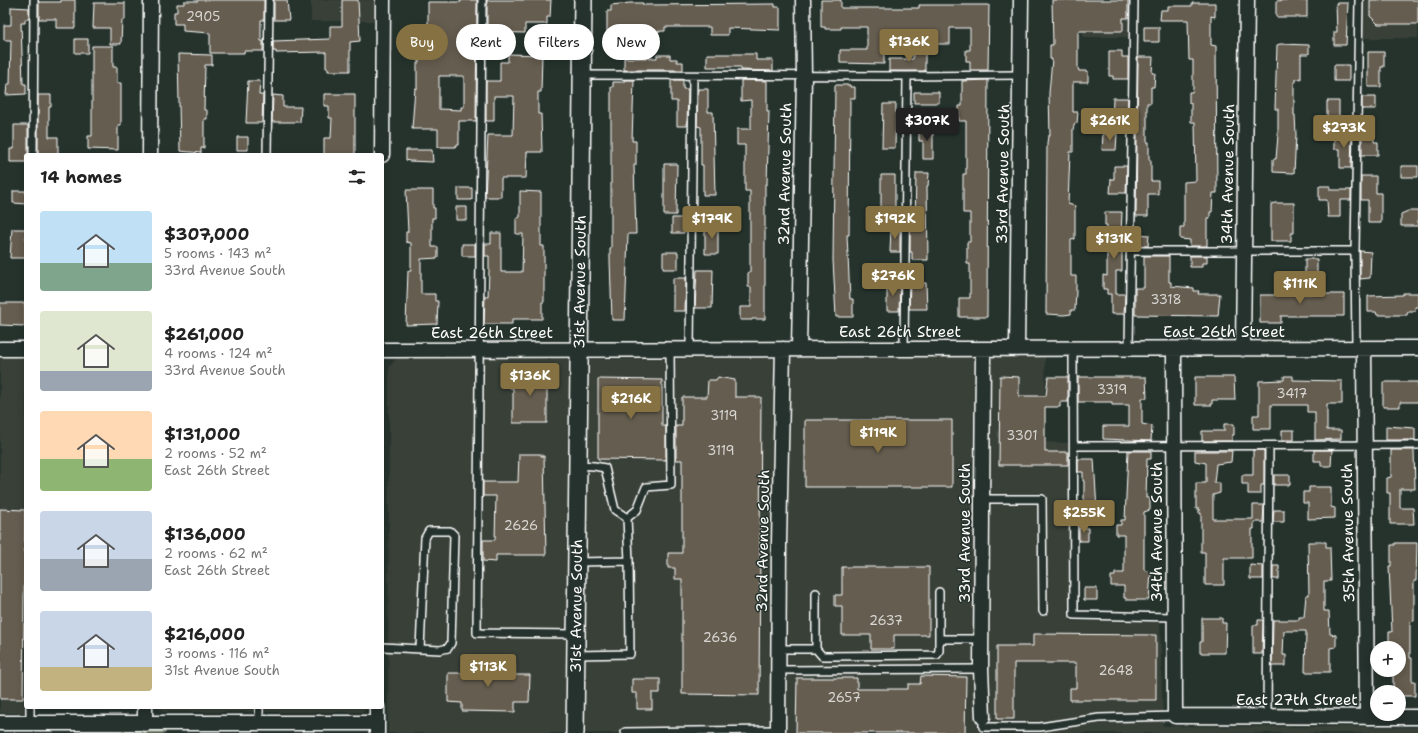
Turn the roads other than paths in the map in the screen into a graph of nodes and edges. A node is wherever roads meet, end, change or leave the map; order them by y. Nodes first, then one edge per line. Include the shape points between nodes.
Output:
1 (34, 0) edge
2 (151, 0) edge
3 (269, 0) edge
4 (383, 0) edge
5 (482, 0) edge
6 (583, 0) edge
7 (803, 0) edge
8 (1021, 0) edge
9 (1134, 0) edge
10 (1247, 0) edge
11 (1359, 0) edge
12 (582, 75) junction
13 (1021, 75) junction
14 (693, 76) junction
15 (907, 76) junction
16 (804, 77) junction
17 (33, 153) edge
18 (150, 153) edge
19 (266, 153) edge
20 (382, 153) edge
21 (1131, 251) junction
22 (1244, 251) junction
23 (1355, 251) junction
24 (783, 348) junction
25 (799, 348) junction
26 (1418, 348) edge
27 (0, 349) edge
28 (24, 349) edge
29 (579, 349) junction
30 (670, 349) junction
31 (690, 349) junction
32 (904, 349) junction
33 (983, 349) junction
34 (1017, 349) junction
35 (1073, 349) junction
36 (1129, 349) junction
37 (1174, 349) junction
38 (1243, 349) junction
39 (1360, 349) junction
40 (384, 350) edge
41 (480, 350) junction
42 (1175, 445) junction
43 (1364, 445) junction
44 (1418, 445) edge
45 (1074, 446) junction
46 (1269, 446) junction
47 (578, 465) junction
48 (981, 499) junction
49 (627, 518) junction
50 (629, 561) junction
51 (577, 562) junction
52 (939, 592) dead end
53 (816, 593) dead end
54 (1043, 611) dead end
55 (1174, 617) junction
56 (576, 634) junction
57 (939, 639) junction
58 (981, 639) junction
59 (384, 647) edge
60 (420, 649) junction
61 (779, 649) junction
62 (816, 649) junction
63 (576, 655) junction
64 (981, 669) junction
65 (779, 670) junction
66 (30, 709) edge
67 (145, 709) edge
68 (259, 709) edge
69 (377, 709) edge
70 (1175, 716) junction
71 (1268, 716) junction
72 (1367, 717) junction
73 (1418, 717) edge
74 (0, 723) edge
75 (30, 723) junction
76 (145, 724) junction
77 (259, 724) junction
78 (988, 726) edge
79 (377, 728) edge
80 (1033, 730) edge
81 (625, 732) dead end
82 (778, 732) edge
83 (575, 733) edge

1 - 17 lane
2 - 18 street
3 - 19 lane
4 - 20 street
5 - 41 lane
6 - 12 street, 31st Avenue South
7 - 16 street, 32nd Avenue South
8 - 13 street, 33rd Avenue South
9 - 21 lane
10 - 22 street, 34th Avenue South
11 - 23 lane
12 - 14 lane
12 - 29 street, 31st Avenue South
13 - 15 lane
13 - 34 street, 33rd Avenue South
14 - 16 lane
14 - 31 lane
15 - 16 lane
15 - 32 lane
16 - 25 street, 32nd Avenue South
21 - 22 lane
21 - 36 lane
22 - 23 lane
22 - 38 street, 34th Avenue South
23 - 39 lane
24 - 25 street, East 26th Street
24 - 31 street, East 26th Street
24 - 61 street, 32nd Avenue South
25 - 32 street, East 26th Street
26 - 39 street, East 26th Street
27 - 28 street
29 - 30 street, East 26th Street
29 - 41 street, East 26th Street
29 - 47 street, 31st Avenue South
30 - 31 street, East 26th Street
30 - 49 lane via 671,485 646,487 637,510
32 - 33 street, East 26th Street
33 - 34 street, East 26th Street
33 - 48 street, 33rd Avenue South
34 - 35 street, East 26th Street
35 - 36 street, East 26th Street
35 - 45 lane
36 - 37 street, East 26th Street
37 - 38 street, East 26th Street
37 - 42 street, 34th Avenue South
38 - 39 street, East 26th Street
39 - 43 street, 35th Avenue South
40 - 41 street, East 26th Street
41 - 56 lane via 477,633
42 - 45 lane
42 - 46 lane
42 - 55 street, 34th Avenue South
43 - 44 lane
43 - 46 lane
43 - 72 street, 35th Avenue South
45 - 55 lane via 1074,615
46 - 71 lane
47 - 49 lane via 605,468 615,510
47 - 51 street, 31st Avenue South
48 - 54 lane via 1042,499
48 - 58 street, 33rd Avenue South
49 - 50 lane
50 - 51 lane
50 - 63 lane via 630,654
51 - 56 street, 31st Avenue South
52 - 57 lane
53 - 62 lane
55 - 70 street, 34th Avenue South
56 - 63 street, 31st Avenue South
57 - 58 lane
57 - 62 lane via 939,652 934,656 822,656
58 - 64 street, 33rd Avenue South
59 - 60 lane
60 - 60 lane via 440,650 448,648 451,643 454,535 450,531 429,531 425,538
61 - 62 lane
61 - 65 street, 32nd Avenue South
63 - 83 street, 31st Avenue South
64 - 65 lane
64 - 78 street, 33rd Avenue South
65 - 82 street, 32nd Avenue South
66 - 75 lane
67 - 76 street
68 - 77 lane
69 - 79 street
70 - 71 street, East 27th Street
70 - 80 lane via 1099,718
71 - 72 street, East 27th Street
72 - 73 street, East 27th Street
74 - 75 street
75 - 76 street
76 - 77 street
77 - 79 street
78 - 80 lane
81 - 82 lane

